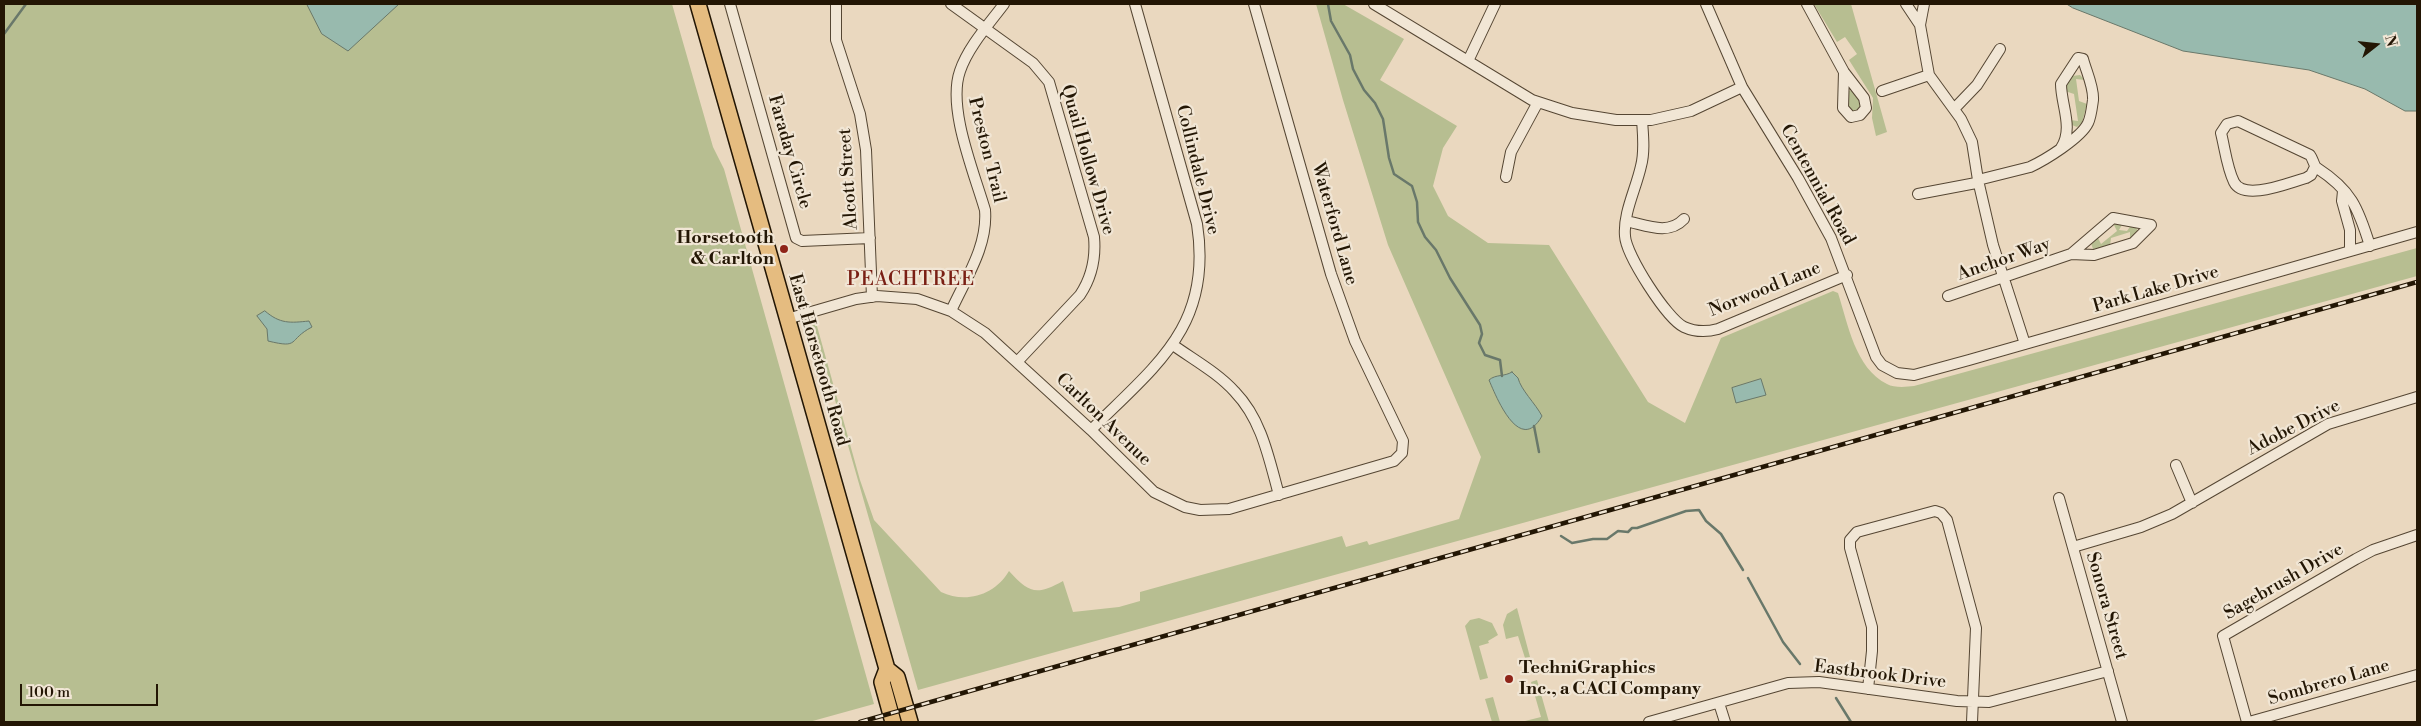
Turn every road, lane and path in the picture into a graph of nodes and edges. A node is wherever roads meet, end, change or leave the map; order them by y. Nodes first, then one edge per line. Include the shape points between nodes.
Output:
1 (698, 4) edge
2 (730, 4) edge
3 (836, 4) edge
4 (951, 4) edge
5 (1004, 4) edge
6 (1135, 4) edge
7 (1254, 4) edge
8 (1495, 4) edge
9 (1706, 4) edge
10 (1807, 4) edge
11 (1906, 4) edge
12 (1924, 4) edge
13 (1377, 5) edge
14 (1920, 25) junction
15 (986, 29) junction
16 (2000, 49) dead end
17 (1468, 61) junction
18 (1844, 72) dead end
19 (1929, 75) junction
20 (1742, 87) junction
21 (1882, 91) dead end
22 (1538, 102) junction
23 (1954, 109) junction
24 (1642, 120) junction
25 (2061, 148) junction
26 (2315, 167) junction
27 (1506, 177) dead end
28 (1978, 180) junction
29 (2343, 191) junction
30 (1918, 194) dead end
31 (1684, 219) dead end
32 (1626, 221) junction
33 (2417, 232) edge
34 (870, 238) junction
35 (2370, 246) junction
36 (2350, 251) junction
37 (2071, 254) junction
38 (1847, 275) junction
39 (2004, 276) junction
40 (1948, 296) dead end
41 (872, 297) junction
42 (951, 311) junction
43 (787, 319) junction
44 (2025, 344) junction
45 (1173, 345) junction
46 (1017, 362) junction
47 (1903, 374) joint
48 (2417, 397) edge
49 (1091, 430) junction
50 (1403, 447) joint
51 (2176, 465) dead end
52 (1279, 495) junction
53 (2059, 498) dead end
54 (2192, 503) junction
55 (2417, 536) edge
56 (2073, 547) junction
57 (887, 668) junction
58 (2108, 671) junction
59 (2417, 675) edge
60 (1868, 689) junction
61 (1719, 702) junction
62 (1973, 702) junction
63 (893, 722) edge
64 (910, 722) edge
65 (1649, 722) edge
66 (1725, 722) edge
67 (1972, 722) edge
68 (2122, 722) edge
69 (2248, 722) edge

1 - 43 main road, East Horsetooth Road
2 - 34 street, Faraday Circle via 796,238 802,241
3 - 34 street, Alcott Street via 836,40 864,134
4 - 15 street, Quail Hollow Drive
5 - 15 street, Preston Trail
6 - 45 street, Collindale Drive via 1200,243 1194,302
7 - 50 street, Waterford Lane via 1331,274 1355,341
8 - 17 street
9 - 20 street, Centennial Road
10 - 18 street
11 - 14 street
12 - 14 street
13 - 17 street
14 - 19 street
15 - 42 street, Preston Trail via 965,58 956,94 958,113 985,210 985,233
15 - 46 street, Quail Hollow Drive via 1033,63 1049,82 1095,248 1091,274 1080,295
16 - 23 street via 1978,85
17 - 22 street
19 - 21 street
19 - 23 street
20 - 24 street via 1691,111
20 - 38 street, Centennial Road via 1815,207
22 - 24 street via 1594,118
22 - 27 street via 1511,152
23 - 28 street via 1968,129
24 - 32 street, Norwood Lane via 1643,158
25 - 25 street via 2067,130 2061,84 2078,58 2083,59 2093,99 2088,122
25 - 28 street via 2030,167
26 - 26 street via 2310,155 2243,122 2232,121 2221,133 2234,183 2244,191 2253,192 2306,178
26 - 29 street via 2329,174
28 - 30 street
28 - 39 street via 1993,246
29 - 35 street via 2351,197
29 - 36 street
31 - 32 street via 1673,228 1665,229
32 - 38 street, Norwood Lane via 1625,238 1630,256 1668,312 1678,323 1691,329 1706,331 1718,328
33 - 35 street, Park Lake Drive
34 - 41 street, Alcott Street
35 - 36 street, Park Lake Drive
36 - 44 street, Park Lake Drive
37 - 37 street, Anchor Way via 2113,218 2151,225 2133,244 2094,254
37 - 39 street, Anchor Way
38 - 47 street, Centennial Road via 1876,357 1889,370
39 - 40 street, Anchor Way
39 - 44 street
41 - 42 street, Carlton Avenue via 916,299
41 - 43 street, Carlton Avenue
42 - 46 street, Carlton Avenue via 985,333
43 - 57 main road, East Horsetooth Road
44 - 47 street, Park Lake Drive via 1914,375
45 - 49 street, Collindale Drive
45 - 52 street via 1224,381 1246,406 1262,436
46 - 49 street, Carlton Avenue
48 - 54 street, Adobe Drive via 2328,424
49 - 52 street, Carlton Avenue via 1154,492 1185,507 1229,509
50 - 52 street, Carlton Avenue via 1394,461
51 - 54 street
53 - 56 street, Sonora Street
54 - 56 street, Adobe Drive via 2141,528
55 - 69 street, Sagebrush Drive via 2373,550 2223,636
56 - 58 street, Sonora Street
57 - 63 main road, East Horsetooth Road via 882,682
57 - 64 main road, East Horsetooth Road via 897,678
58 - 62 street, Eastbrook Drive via 2004,699
58 - 68 street, Sonora Street
59 - 69 street, Sombrero Lane
60 - 61 street, Eastbrook Drive via 1788,683
60 - 62 street, Eastbrook Drive
60 - 62 street via 1872,627 1850,540 1857,532 1930,512 1941,513 1947,520 1974,619 1977,641
61 - 65 street, Eastbrook Drive
61 - 66 street
62 - 67 street

